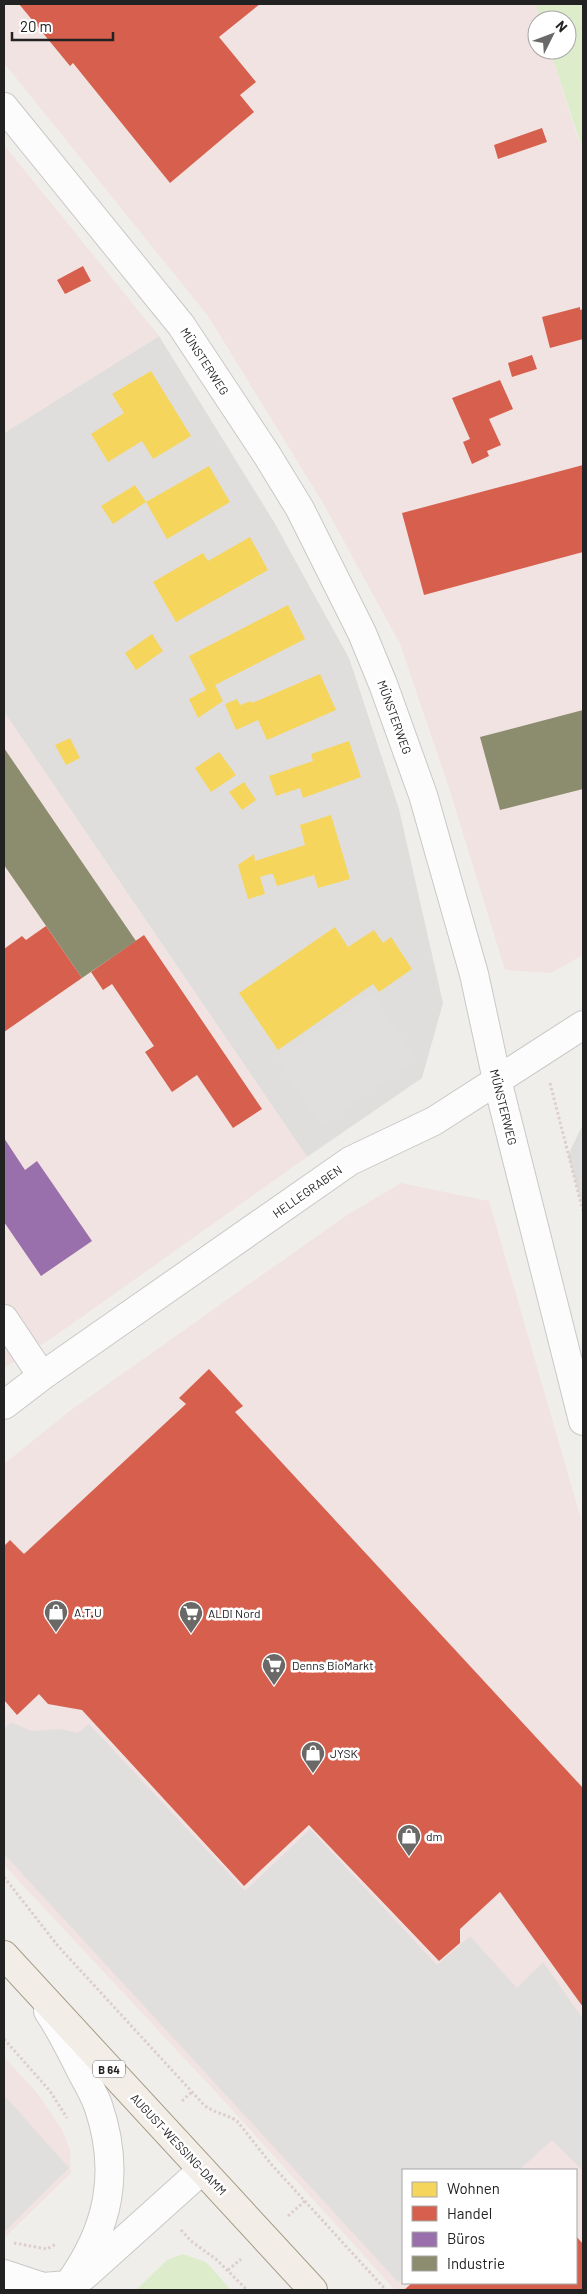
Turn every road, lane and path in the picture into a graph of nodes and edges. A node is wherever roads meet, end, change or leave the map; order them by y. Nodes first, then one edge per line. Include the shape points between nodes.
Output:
1 (4, 107) edge
2 (583, 1025) edge
3 (542, 1051) junction
4 (497, 1080) junction
5 (583, 1211) edge
6 (4, 1319) edge
7 (42, 1376) junction
8 (4, 1406) edge
9 (582, 1414) edge
10 (4, 1876) edge
11 (10, 1961) edge
12 (4, 2038) edge
13 (68, 2121) dead end
14 (202, 2170) junction
15 (58, 2241) dead end
16 (12, 2243) dead end
17 (228, 2270) dead end
18 (4, 2274) edge
19 (69, 2288) edge
20 (246, 2290) edge
21 (313, 2290) edge
22 (386, 2290) edge

1 - 4 street, MÜNSTERWEG via 181,325 304,518 362,633 424,795 474,974
2 - 3 street, HELLEGRABEN
3 - 4 street, HELLEGRABEN
3 - 5 path
4 - 7 street, HELLEGRABEN via 434,1121 350,1160
4 - 9 street, MÜNSTERWEG
6 - 7 street
7 - 8 street, HELLEGRABEN
10 - 22 path via 58,1946 204,2105 237,2121 271,2164
11 - 14 main road, AUGUST-WESSING-DAMM / B 64
11 - 19 street via 49,2013 71,2050 98,2104 109,2149 110,2182 102,2222 94,2244
12 - 13 path via 50,2090
14 - 19 street
14 - 21 main road, AUGUST-WESSING-DAMM / B 64
15 - 16 path via 47,2248
17 - 20 path
18 - 19 street via 43,2287

